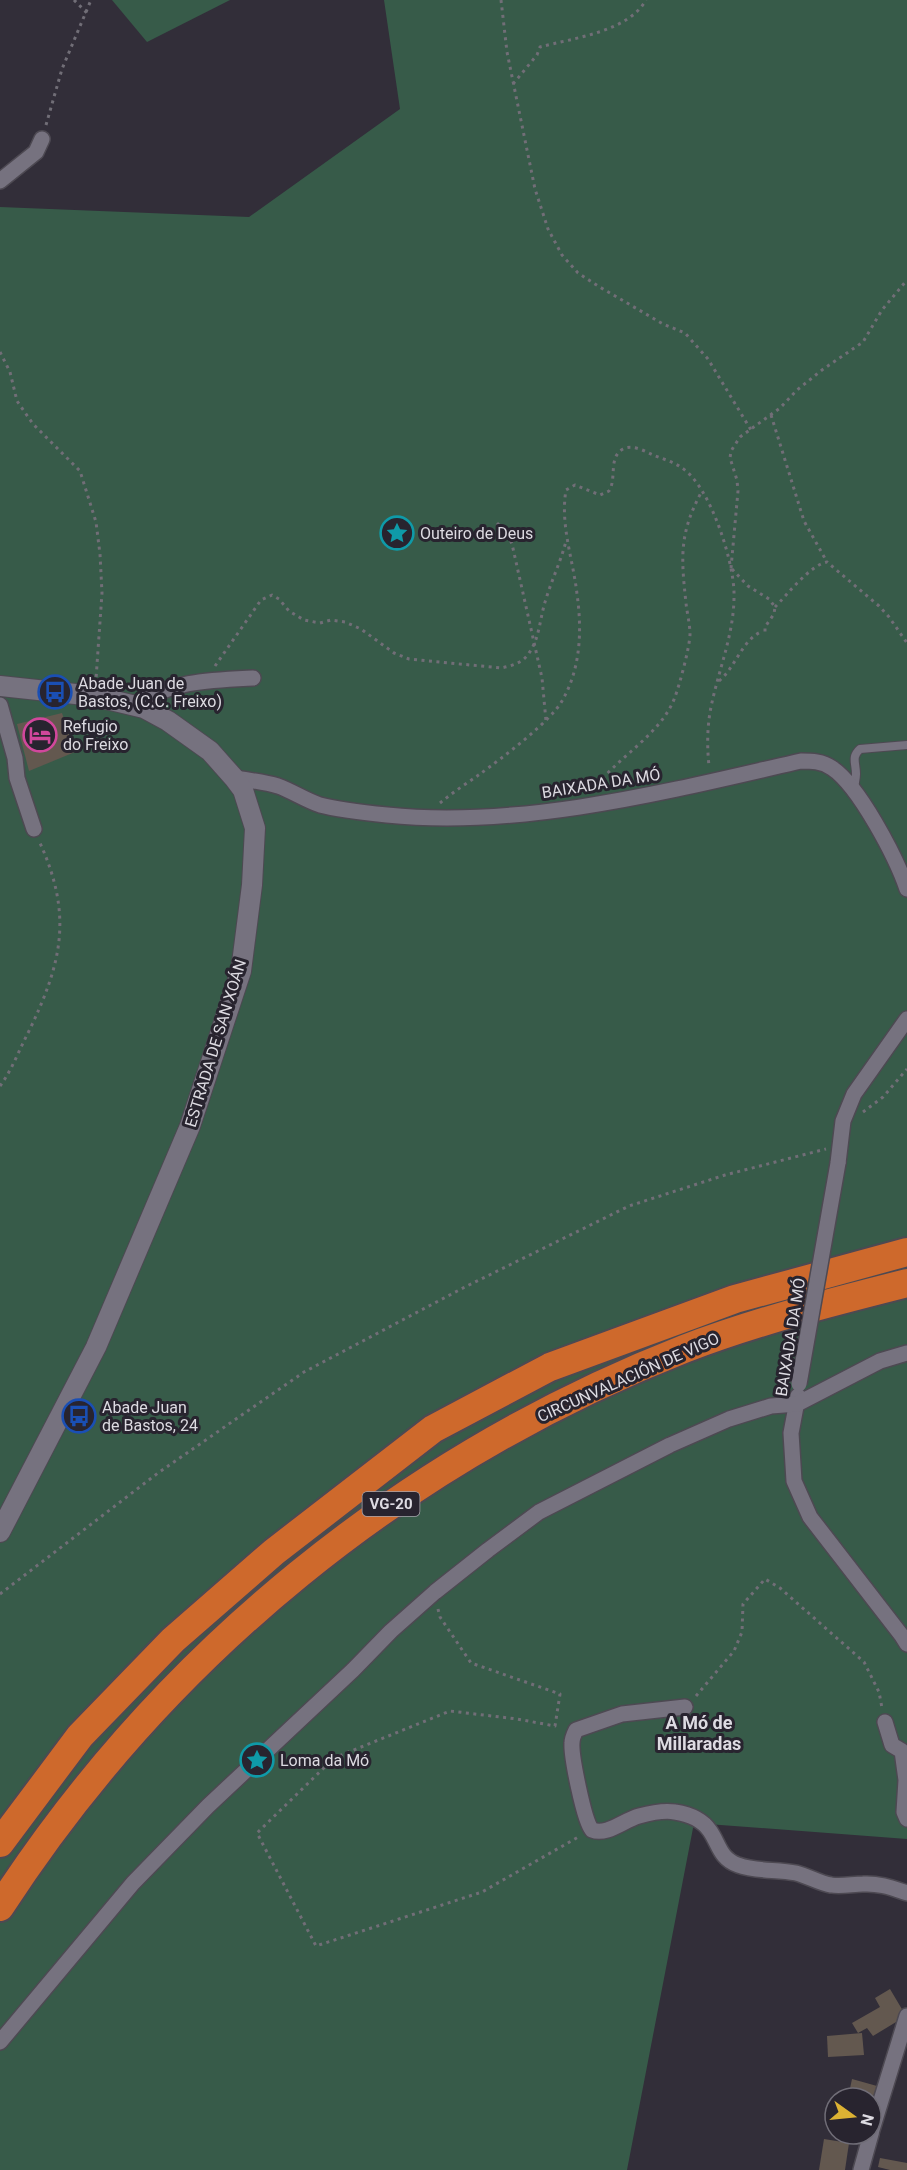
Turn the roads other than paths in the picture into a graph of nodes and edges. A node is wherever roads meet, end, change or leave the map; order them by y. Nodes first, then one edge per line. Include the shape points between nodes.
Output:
1 (42, 138) road end
2 (0, 181) edge
3 (253, 678) dead end
4 (0, 686) edge
5 (0, 705) edge
6 (135, 705) junction
7 (907, 745) edge
8 (234, 778) junction
9 (854, 791) junction
10 (34, 829) road end
11 (907, 889) edge
12 (907, 1019) edge
13 (907, 1252) edge
14 (907, 1283) edge
15 (907, 1353) edge
16 (797, 1404) junction
17 (0, 1532) edge
18 (907, 1644) edge
19 (685, 1707) road end
20 (885, 1722) road end
21 (907, 1819) edge
22 (0, 1843) edge
23 (907, 1893) edge
24 (0, 1907) edge
25 (907, 2016) edge
26 (0, 2042) edge
27 (883, 2095) edge
28 (868, 2146) edge
29 (861, 2170) edge

1 - 2 street via 36,152
3 - 6 street via 204,681 164,689
4 - 6 street, ESTRADA DE SAN XOÁN via 94,696
5 - 10 street
6 - 8 street, ESTRADA DE SAN XOÁN via 185,733
7 - 9 lane via 857,751
8 - 9 street, BAIXADA DA MÓ via 279,787 320,805 431,818 481,817 634,798 801,761 831,767
8 - 17 street, ESTRADA DE SAN XOÁN via 243,790 255,828 241,971 190,1126 96,1347
9 - 11 street, BAIXADA DA MÓ via 889,849
12 - 16 street, BAIXADA DA MÓ, bridge via 854,1094 843,1121
13 - 22 highway, CIRCUNVALACIÓN DE VIGO / VG-20 via 735,1299 550,1367 434,1429 274,1552 173,1640 80,1736
14 - 24 highway, CIRCUNVALACIÓN DE VIGO / VG-20 via 730,1332 603,1384 486,1444 358,1527 290,1581 178,1682 92,1780
15 - 16 street via 880,1361
16 - 18 street, BAIXADA DA MÓ via 791,1433 794,1481 810,1517
16 - 26 street via 771,1406 729,1419 669,1445 539,1512 435,1592 141,1874
19 - 23 street via 622,1714 576,1730 571,1745 592,1830 603,1831 648,1814 687,1814 710,1830 720,1851 737,1865 797,1874 832,1886 888,1886
20 - 21 street via 892,1745 902,1751
25 - 27 street
28 - 29 street

